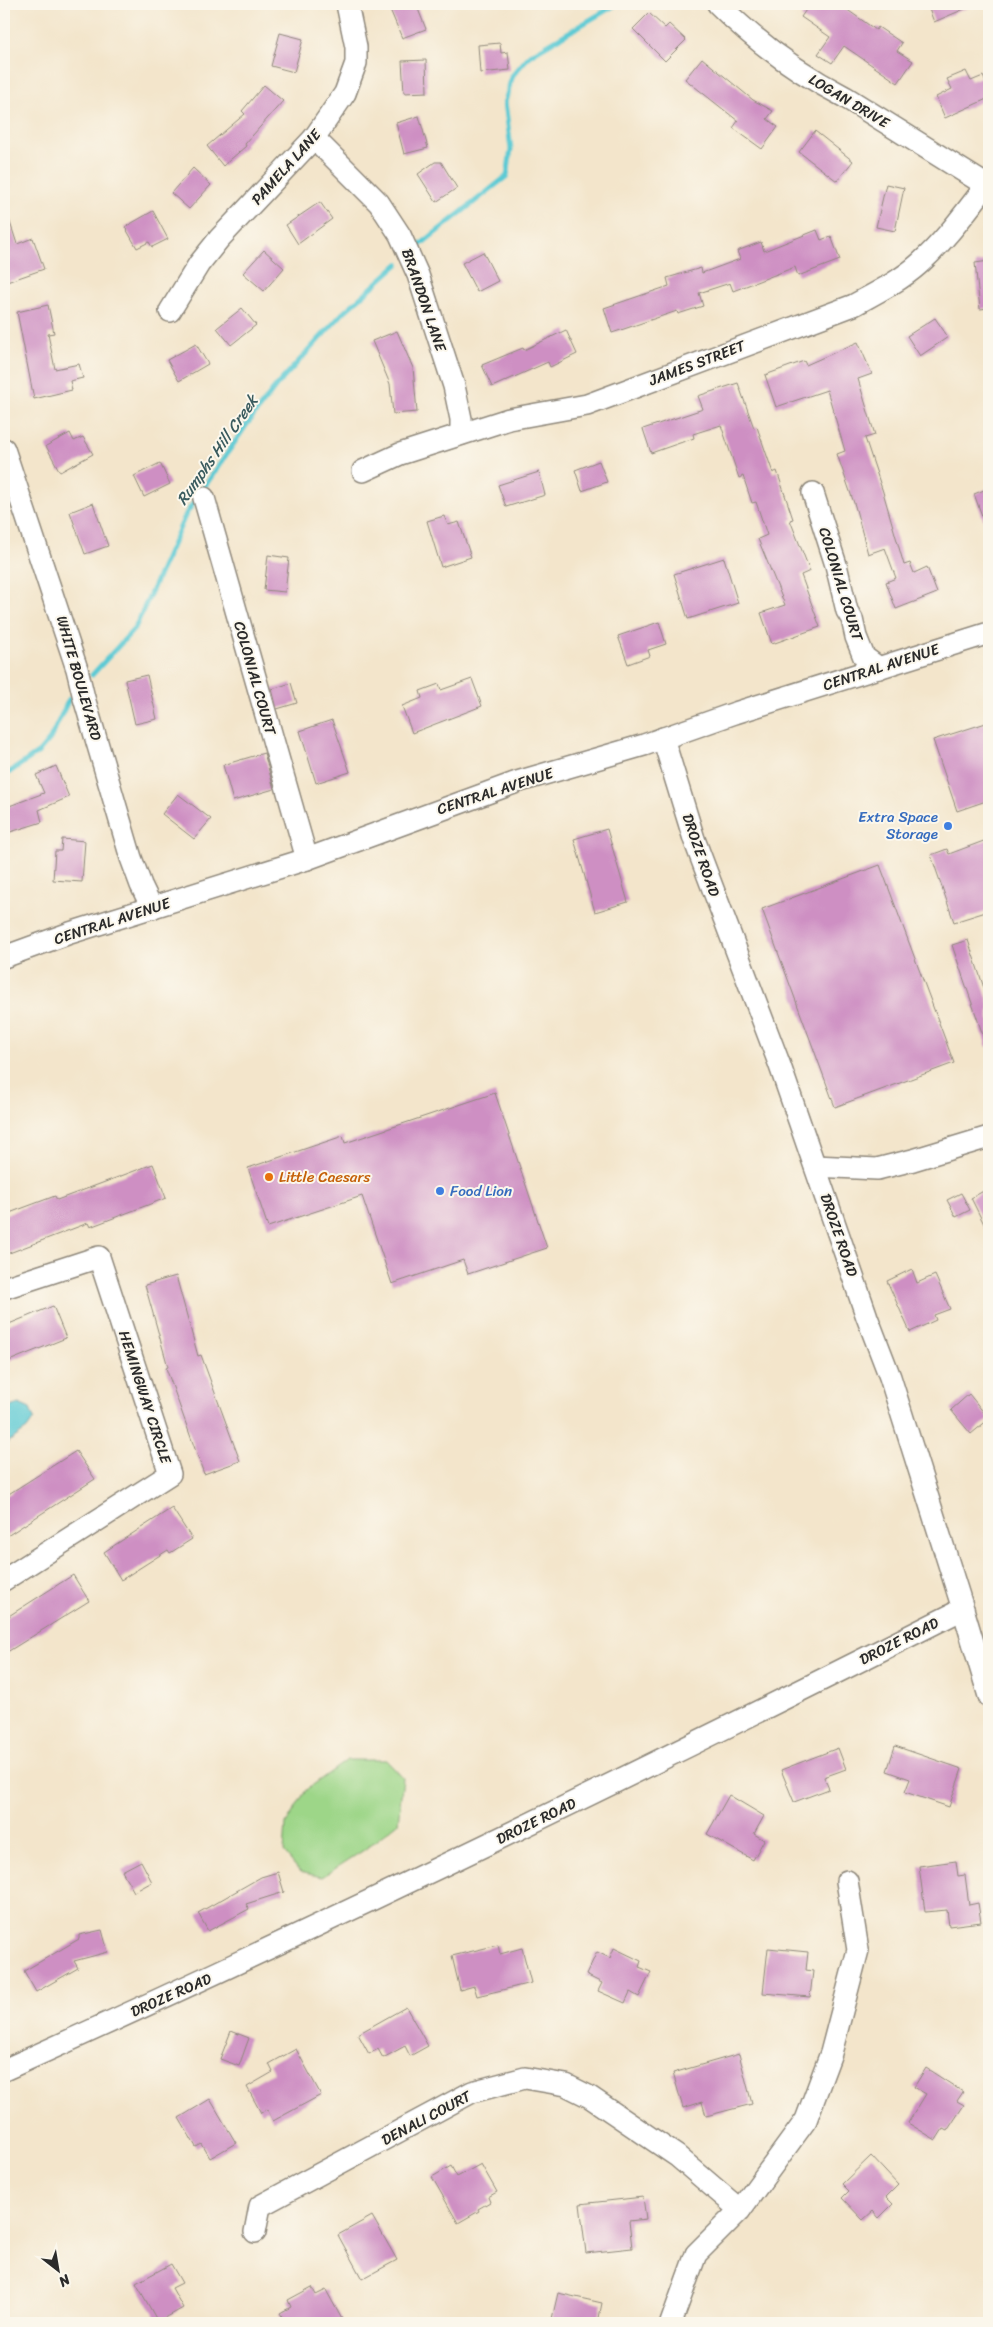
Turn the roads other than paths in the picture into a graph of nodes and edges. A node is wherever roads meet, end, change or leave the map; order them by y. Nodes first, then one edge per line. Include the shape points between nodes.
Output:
1 (347, 4) edge
2 (718, 4) edge
3 (314, 138) junction
4 (988, 184) edge
5 (170, 311) dead end
6 (461, 434) junction
7 (4, 449) edge
8 (363, 471) dead end
9 (813, 493) dead end
10 (204, 498) dead end
11 (989, 633) edge
12 (879, 668) junction
13 (663, 738) junction
14 (307, 859) junction
15 (152, 908) junction
16 (4, 957) edge
17 (989, 1137) edge
18 (815, 1166) junction
19 (4, 1288) edge
20 (4, 1580) edge
21 (962, 1609) junction
22 (989, 1696) edge
23 (847, 1881) dead end
24 (4, 2070) edge
25 (740, 2210) junction
26 (255, 2232) dead end
27 (671, 2323) edge

1 - 3 street, PAMELA LANE via 354,28 356,64 345,93
2 - 4 street, LOGAN DRIVE via 765,46 794,66
3 - 5 street, PAMELA LANE via 219,239
3 - 6 street, BRANDON LANE via 379,203 400,235 418,275 454,386
4 - 6 street, JAMES STREET via 918,265 888,287 854,305 587,405 518,417
6 - 8 street, JAMES STREET via 400,454
7 - 15 street, WHITE BOULEVARD via 77,668 131,858
9 - 12 street, COLONIAL COURT via 856,637 864,657
10 - 14 street, COLONIAL COURT
11 - 12 street, CENTRAL AVENUE
12 - 13 street, CENTRAL AVENUE
13 - 14 street, CENTRAL AVENUE via 517,782
13 - 18 street, DROZE ROAD via 694,839
14 - 15 street, CENTRAL AVENUE
15 - 16 street, CENTRAL AVENUE
17 - 18 street via 877,1169
18 - 21 street, DROZE ROAD via 890,1377
19 - 20 street, HEMINGWAY CIRCLE via 99,1257 170,1474
21 - 22 street
21 - 24 street, DROZE ROAD via 677,1753 277,1946
23 - 25 street via 858,1950 831,2053 806,2120
25 - 26 street, DENALI COURT via 677,2156 590,2097 566,2085 525,2078 472,2092 260,2206
25 - 27 street via 696,2254

